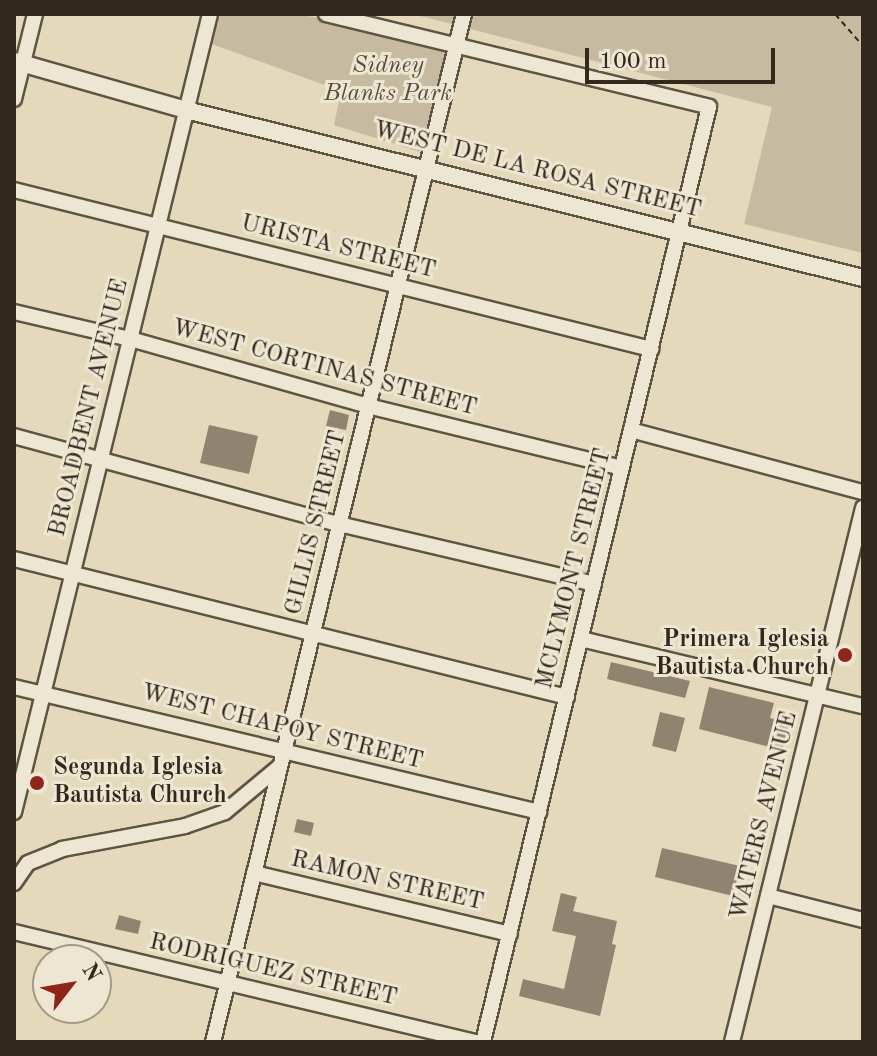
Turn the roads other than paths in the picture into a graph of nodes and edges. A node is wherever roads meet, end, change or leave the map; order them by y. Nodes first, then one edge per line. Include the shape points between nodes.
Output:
1 (35, 14) edge
2 (210, 14) edge
3 (326, 14) edge
4 (464, 14) edge
5 (456, 46) junction
6 (18, 62) edge
7 (14, 99) edge
8 (186, 110) junction
9 (427, 167) junction
10 (14, 190) edge
11 (158, 226) junction
12 (679, 232) junction
13 (863, 278) edge
14 (398, 286) junction
15 (14, 312) edge
16 (130, 339) junction
17 (651, 349) junction
18 (368, 406) junction
19 (631, 430) junction
20 (14, 436) edge
21 (101, 458) junction
22 (622, 468) junction
23 (863, 492) edge
24 (863, 508) edge
25 (339, 524) junction
26 (14, 559) edge
27 (72, 575) junction
28 (594, 584) junction
29 (312, 635) junction
30 (581, 639) junction
31 (14, 687) edge
32 (43, 693) junction
33 (817, 695) junction
34 (567, 697) junction
35 (863, 706) edge
36 (282, 758) junction
37 (14, 812) edge
38 (539, 812) junction
39 (254, 873) junction
40 (14, 883) edge
41 (768, 896) junction
42 (863, 920) edge
43 (14, 932) edge
44 (510, 934) junction
45 (227, 982) junction
46 (213, 1042) edge
47 (476, 1042) edge
48 (483, 1042) edge
49 (732, 1042) edge

1 - 6 street
2 - 8 street, BROADBENT AVENUE
3 - 5 street
4 - 5 street, GILLIS STREET
5 - 9 street, GILLIS STREET
5 - 12 street, MCLYMONT STREET via 709,107
6 - 7 street
6 - 8 street, WEST DE LA ROSA STREET
8 - 9 street, WEST DE LA ROSA STREET
8 - 11 street, BROADBENT AVENUE
9 - 12 street, WEST DE LA ROSA STREET
9 - 14 street, GILLIS STREET
10 - 11 street, URISTA STREET
11 - 14 street, URISTA STREET
11 - 16 street, BROADBENT AVENUE
12 - 13 street, WEST DE LA ROSA STREET
12 - 17 street, MCLYMONT STREET
14 - 17 street, URISTA STREET
14 - 18 street, GILLIS STREET
15 - 16 street, WEST CORTINAS STREET
16 - 18 street, WEST CORTINAS STREET
16 - 21 street, BROADBENT AVENUE
17 - 19 street, MCLYMONT STREET
18 - 22 street, WEST CORTINAS STREET
18 - 25 street, GILLIS STREET
19 - 22 street, MCLYMONT STREET
19 - 23 street
20 - 21 street
21 - 25 street
21 - 27 street, BROADBENT AVENUE
22 - 28 street, MCLYMONT STREET
24 - 33 street, WATERS AVENUE
25 - 28 street
25 - 29 street, GILLIS STREET
26 - 27 street
27 - 29 street
27 - 32 street, BROADBENT AVENUE
28 - 30 street, MCLYMONT STREET
29 - 34 street
29 - 36 street, GILLIS STREET
30 - 33 street
30 - 34 street, MCLYMONT STREET
31 - 32 street, WEST CHAPOY STREET
32 - 36 street, WEST CHAPOY STREET
32 - 37 street, BROADBENT AVENUE
33 - 35 street
33 - 41 street, WATERS AVENUE
34 - 38 street, MCLYMONT STREET
36 - 38 street, WEST CHAPOY STREET
36 - 39 street, GILLIS STREET
36 - 40 street via 225,812 185,826 62,849 28,863
38 - 44 street, MCLYMONT STREET
39 - 44 street, RAMON STREET
39 - 45 street, GILLIS STREET
41 - 42 street
41 - 49 street, WATERS AVENUE
43 - 45 street, RODRIGUEZ STREET
44 - 48 street, MCLYMONT STREET
45 - 46 street, GILLIS STREET
45 - 47 street, RODRIGUEZ STREET

